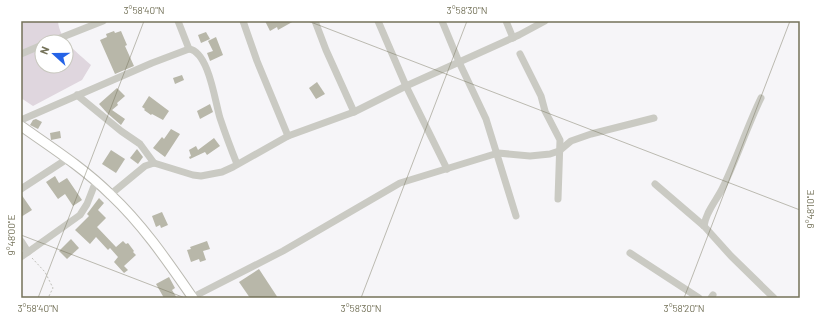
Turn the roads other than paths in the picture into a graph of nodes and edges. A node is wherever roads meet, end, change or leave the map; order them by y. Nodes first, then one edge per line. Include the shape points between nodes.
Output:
1 (103, 21) edge
2 (178, 21) edge
3 (243, 21) edge
4 (315, 21) edge
5 (378, 21) edge
6 (442, 21) edge
7 (506, 21) edge
8 (545, 21) edge
9 (70, 34) edge
10 (513, 38) junction
11 (34, 48) edge
12 (189, 50) junction
13 (21, 54) edge
14 (520, 54) dead end
15 (460, 62) junction
16 (406, 86) junction
17 (77, 95) junction
18 (761, 98) dead end
19 (354, 112) junction
20 (654, 118) dead end
21 (21, 120) edge
22 (21, 126) edge
23 (288, 136) junction
24 (559, 151) junction
25 (498, 153) junction
26 (67, 159) junction
27 (154, 163) junction
28 (238, 164) junction
29 (447, 168) junction
30 (96, 181) junction
31 (655, 184) dead end
32 (21, 189) edge
33 (111, 194) junction
34 (558, 199) dead end
35 (516, 216) dead end
36 (704, 226) junction
37 (21, 241) edge
38 (28, 252) junction
39 (630, 253) dead end
40 (21, 257) edge
41 (193, 298) edge
42 (699, 298) edge
43 (774, 298) edge

1 - 9 street
2 - 12 street
3 - 23 street
4 - 19 street
5 - 16 street
6 - 15 street
7 - 10 street
8 - 10 street
10 - 15 street
11 - 13 street
12 - 17 street
12 - 28 street via 197,53 206,68 219,116
14 - 24 street via 560,140
15 - 16 street
15 - 25 street via 481,105
16 - 19 street
16 - 29 street
17 - 21 street
17 - 27 street via 140,144
18 - 36 street via 720,194 705,218
19 - 23 street
20 - 24 street via 571,141
22 - 26 main road
23 - 28 street
24 - 25 street via 530,156
24 - 34 street
25 - 29 street
25 - 35 street
26 - 30 main road
26 - 32 street
27 - 28 street via 201,176 222,172
27 - 33 street via 145,166
29 - 41 street via 400,183 283,251
30 - 33 main road
30 - 38 street via 80,214
31 - 36 street
33 - 41 main road
36 - 43 street
37 - 38 street
38 - 40 street
39 - 42 street

